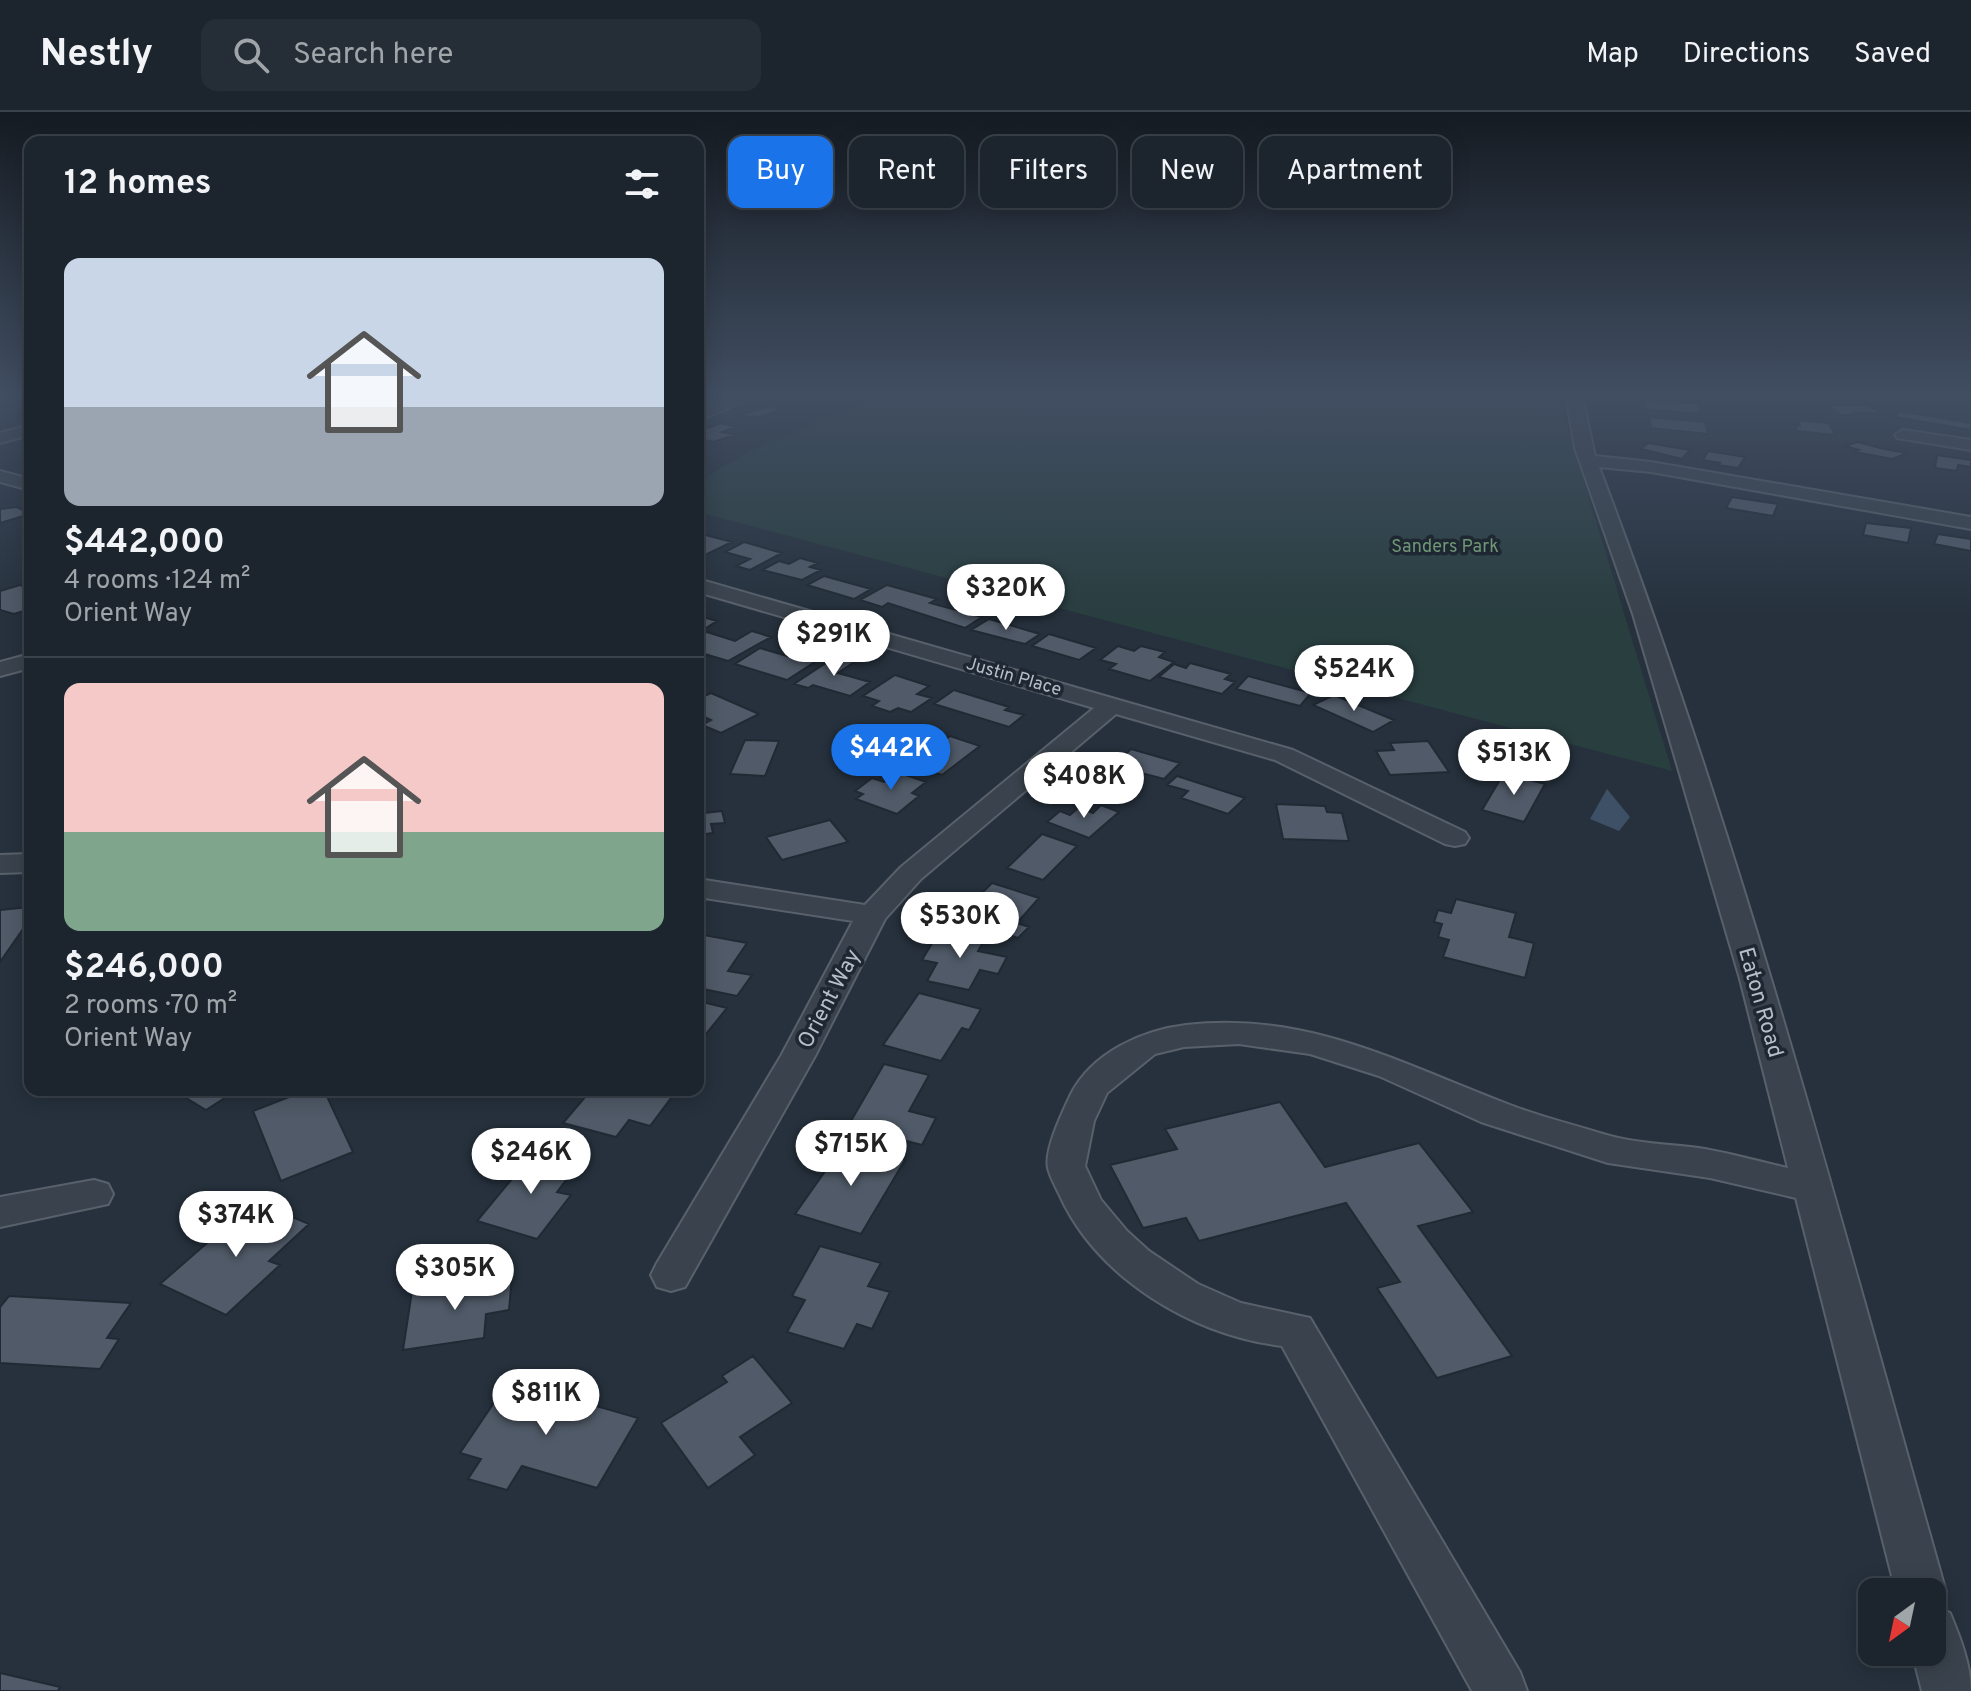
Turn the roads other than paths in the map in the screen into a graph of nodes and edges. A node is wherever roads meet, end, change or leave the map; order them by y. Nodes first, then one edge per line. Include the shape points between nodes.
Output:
1 (1592, 470) edge
2 (1666, 470) edge
3 (0, 476) edge
4 (24, 483) edge
5 (1971, 523) edge
6 (704, 587) edge
7 (24, 663) edge
8 (0, 669) edge
9 (1112, 705) junction
10 (1455, 838) dead end
11 (24, 863) edge
12 (0, 864) edge
13 (704, 889) edge
14 (872, 915) junction
15 (1813, 1188) junction
16 (94, 1194) dead end
17 (0, 1212) edge
18 (671, 1275) dead end
19 (1917, 1578) edge
20 (1941, 1666) edge
21 (1501, 1691) edge
22 (1948, 1691) edge

1 - 15 street, Eaton Road via 1685,743
2 - 5 street
3 - 4 street
6 - 9 street, Justin Place
7 - 8 street
9 - 10 street, Justin Place via 1284,755
9 - 14 street, Orient Way via 911,873
11 - 12 street
13 - 14 street
14 - 18 street, Orient Way via 798,1056
15 - 19 street, Eaton Road
15 - 21 street via 1710,1164 1608,1149 1494,1113 1391,1068 1313,1043 1239,1033 1184,1036 1144,1045 1093,1086 1076,1121 1066,1166 1093,1219 1135,1264 1185,1300 1273,1329 1295,1330
16 - 17 street
20 - 22 street

